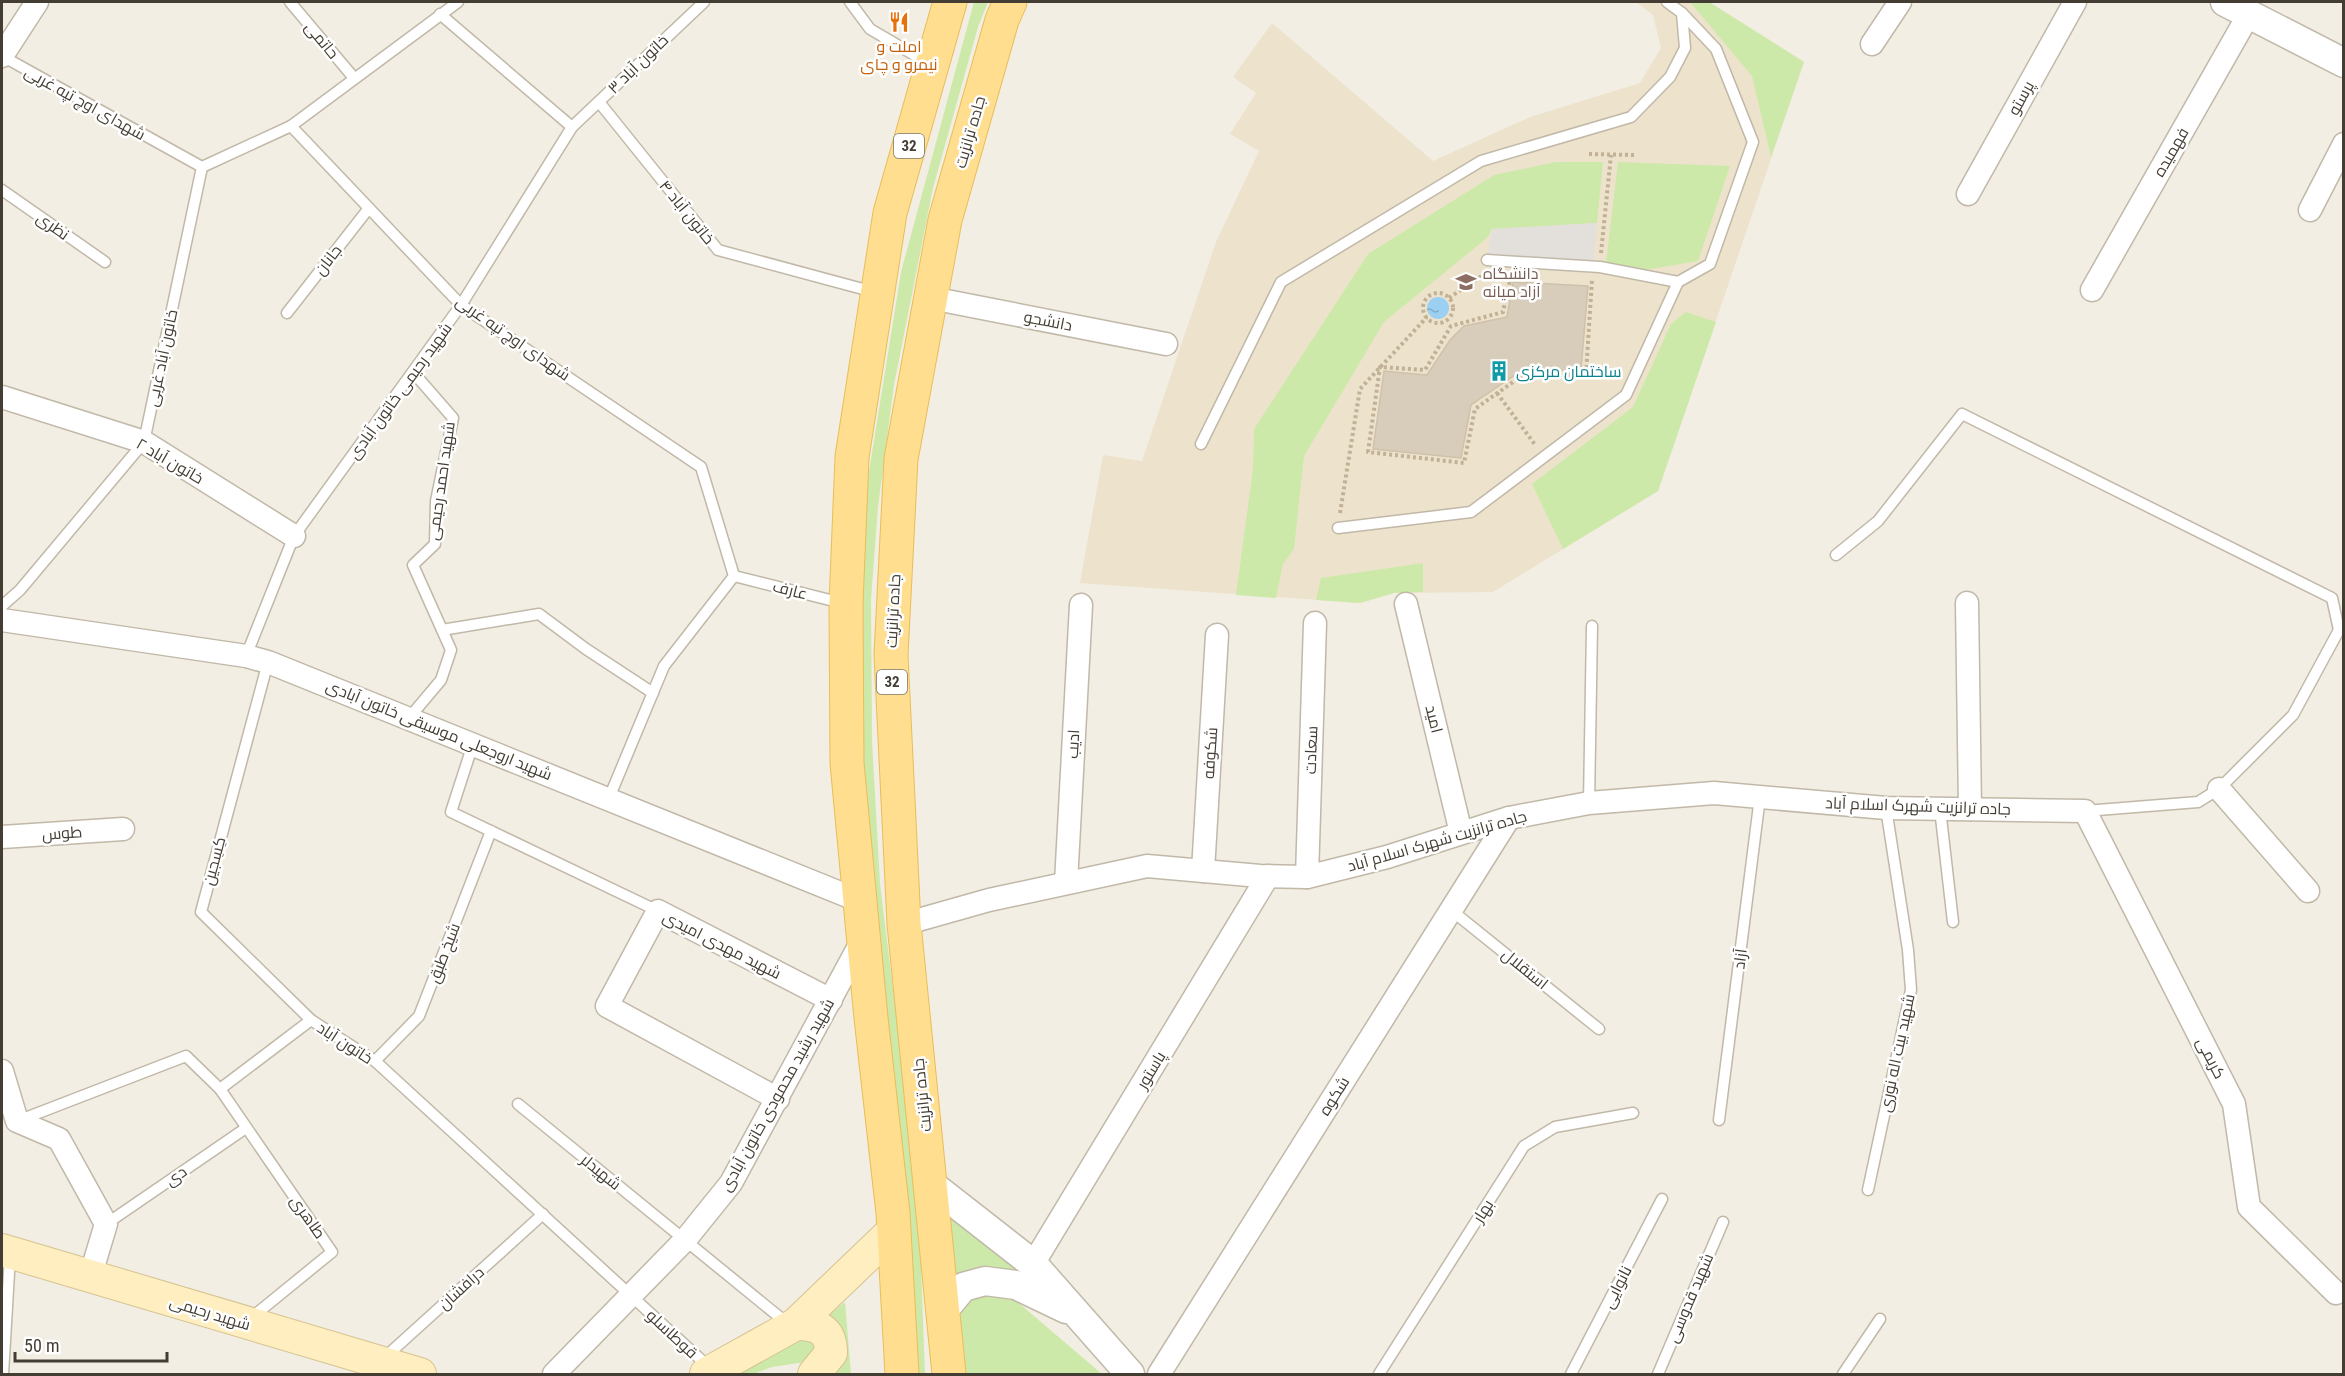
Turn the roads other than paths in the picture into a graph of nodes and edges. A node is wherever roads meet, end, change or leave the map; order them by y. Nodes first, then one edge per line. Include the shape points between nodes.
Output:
1 (37, 2) edge
2 (290, 2) edge
3 (458, 2) edge
4 (704, 2) edge
5 (850, 2) edge
6 (950, 2) edge
7 (1010, 2) edge
8 (1667, 2) edge
9 (1900, 2) edge
10 (2075, 2) edge
11 (2237, 8) edge
12 (1682, 13) junction
13 (440, 14) junction
14 (1872, 44) dead end
15 (2, 56) edge
16 (2343, 63) edge
17 (932, 65) junction
18 (354, 78) junction
19 (599, 102) junction
20 (291, 126) junction
21 (572, 127) junction
22 (2343, 144) edge
23 (202, 167) junction
24 (2, 190) edge
25 (1968, 194) dead end
26 (369, 208) junction
27 (2310, 210) dead end
28 (1487, 260) dead end
29 (105, 262) dead end
30 (1678, 282) junction
31 (2092, 290) dead end
32 (877, 292) junction
33 (931, 298) junction
34 (461, 305) junction
35 (287, 313) dead end
36 (1166, 345) dead end
37 (413, 372) junction
38 (2, 397) edge
39 (144, 442) junction
40 (1201, 444) dead end
41 (1338, 528) road end
42 (294, 537) junction
43 (1836, 555) dead end
44 (734, 576) junction
45 (1966, 603) dead end
46 (846, 604) junction
47 (1406, 604) dead end
48 (1081, 605) dead end
49 (2, 606) edge
50 (2, 620) edge
51 (1315, 623) dead end
52 (1592, 626) dead end
53 (442, 630) junction
54 (1217, 635) dead end
55 (257, 659) junction
56 (653, 693) junction
57 (409, 718) junction
58 (473, 743) junction
59 (2219, 789) junction
60 (1760, 797) junction
61 (609, 798) junction
62 (1589, 803) junction
63 (1886, 808) junction
64 (1940, 809) junction
65 (1970, 809) junction
66 (2085, 811) junction
67 (1509, 818) junction
68 (123, 829) dead end
69 (491, 831) junction
70 (1461, 833) junction
71 (2, 837) edge
72 (1203, 871) junction
73 (1268, 876) junction
74 (1308, 877) junction
75 (1066, 883) junction
76 (2308, 891) dead end
77 (860, 901) junction
78 (1451, 910) junction
79 (657, 911) junction
80 (1953, 922) dead end
81 (904, 924) junction
82 (864, 938) junction
83 (831, 1000) junction
84 (311, 1020) junction
85 (1599, 1029) dead end
86 (375, 1061) junction
87 (2, 1071) edge
88 (219, 1089) junction
89 (778, 1099) junction
90 (518, 1104) dead end
91 (1633, 1113) dead end
92 (1719, 1120) dead end
93 (17, 1121) junction
94 (246, 1128) junction
95 (932, 1185) junction
96 (1868, 1190) dead end
97 (1662, 1199) dead end
98 (543, 1214) junction
99 (1723, 1222) dead end
100 (106, 1224) junction
101 (894, 1230) junction
102 (685, 1240) junction
103 (6, 1251) edge
104 (1033, 1264) junction
105 (90, 1277) junction
106 (2336, 1293) dead end
107 (632, 1296) junction
108 (944, 1310) junction
109 (1079, 1315) junction
110 (1880, 1319) dead end
111 (244, 1324) junction
112 (793, 1325) junction
113 (379, 1363) junction
114 (709, 1373) edge
115 (3, 1374) edge
116 (420, 1374) edge
117 (554, 1374) edge
118 (814, 1374) edge
119 (902, 1374) edge
120 (949, 1374) edge
121 (1130, 1374) edge
122 (1159, 1374) edge
123 (1379, 1374) edge
124 (1571, 1374) edge
125 (1658, 1374) edge
126 (1843, 1374) edge

1 - 15 street
2 - 18 lane, حاتمی
3 - 13 lane
4 - 19 lane, خاتون آباد ۳
5 - 17 lane via 870,29
6 - 17 main road, 32
7 - 33 main road, جاده ترانزیت / 32 via 945,220
8 - 12 lane
9 - 14 street
10 - 25 street, پرستو
11 - 16 street
11 - 31 street, فهمیده
12 - 30 lane via 1716,49 1753,142 1710,264
12 - 40 lane via 1686,48 1670,77 1631,117 1481,161 1281,282
13 - 18 lane
13 - 21 lane
15 - 23 lane, شهدای اوچ تپه غربی
17 - 32 main road, 32 via 890,213
18 - 20 lane
19 - 21 lane, خاتون آباد ۳
19 - 32 lane, خاتون آباد ۴ via 718,250
20 - 23 lane
20 - 26 lane, شهدای اوچ تپه غربی
21 - 34 lane, شهید رحیمی خاتون آبادی
22 - 27 street
23 - 39 lane, خاتون آباد غربی
24 - 29 lane, نظری
26 - 34 lane, شهدای اوچ تپه غربی
26 - 35 lane, جانان
28 - 30 lane via 1600,267
30 - 41 lane via 1626,395 1471,512
32 - 46 main road, 32 via 852,457
33 - 36 street, دانشجو
33 - 81 main road, جاده ترانزیت / 32 via 902,459 891,655
34 - 37 lane, شهید رحیمی خاتون آبادی
34 - 44 lane, شهدای اوچ تپه غربی via 701,467
37 - 42 lane, شهید رحیمی خاتون آبادی
37 - 53 lane, شهید احمد رحیمی via 453,418 436,501 435,544 413,565
38 - 39 street, خاتون آباد ۲
39 - 42 street, خاتون آباد ۲
39 - 49 lane, خاتون آباد غربی via 20,590
42 - 55 lane, شهید رحیمی خاتون آبادی
43 - 59 lane via 1878,521 1962,414 2332,598 2339,630 2293,715
44 - 46 lane, عارف
44 - 56 lane via 664,666
45 - 65 street
46 - 77 main road, 32 via 847,763
47 - 70 street, امید
48 - 75 street, ادیب
50 - 55 street, شهید اروجعلی موسیقی خاتون آبادی
51 - 74 street, سعادت
52 - 62 lane
53 - 56 lane via 539,614
53 - 57 lane, شهید احمد رحیمی via 451,650 441,680
54 - 72 street, شکوفه
55 - 57 street, شهید اروجعلی موسیقی خاتون آبادی
55 - 84 lane, کِسِجین via 201,912
56 - 61 lane
57 - 58 street, شهید اروجعلی موسیقی خاتون آبادی
58 - 61 street, شهید اروجعلی موسیقی خاتون آبادی
58 - 69 lane via 451,812
59 - 66 lane via 2198,802
59 - 76 street
60 - 62 street, جاده ترانزیت شهرک اسلام آباد via 1714,793
60 - 63 street, جاده ترانزیت شهرک اسلام آباد
60 - 92 lane, آزاد
61 - 77 street, شهید اروجعلی موسیقی خاتون آبادی
62 - 67 street, جاده ترانزیت شهرک اسلام آباد
63 - 64 street, جاده ترانزیت شهرک اسلام آباد
63 - 96 lane, شهید بیت اله نوری via 1911,990
64 - 65 street, جاده ترانزیت شهرک اسلام آباد
64 - 80 lane
65 - 66 street, جاده ترانزیت شهرک اسلام آباد
66 - 106 street, کریمی via 2234,1104 2249,1207
67 - 70 street, جاده ترانزیت شهرک اسلام آباد
67 - 78 street, شکوه
68 - 71 street, طوس
69 - 79 lane
69 - 86 lane, شیخ طبق via 419,1016
70 - 74 street, جاده ترانزیت شهرک اسلام آباد
72 - 73 street, جاده ترانزیت شهرک اسلام آباد
72 - 75 street, جاده ترانزیت شهرک اسلام آباد via 1147,866
73 - 74 street, جاده ترانزیت شهرک اسلام آباد
73 - 104 street, پاستور
75 - 81 street, جاده ترانزیت شهرک اسلام آباد
77 - 82 main road, 32
78 - 85 lane, استقلال
78 - 122 street, شکوه
79 - 83 street, شهید مهدی امیدی
79 - 89 street, شهید مهدی امیدی via 608,1006
81 - 95 main road, جاده ترانزیت / 32
82 - 83 street, شهید رشید محمودی خاتون آبادی
82 - 101 main road, 32
83 - 89 street, شهید رشید محمودی خاتون آبادی
84 - 86 lane, خاتون آباد
84 - 88 lane, خاتون آباد
86 - 98 lane, خاتون آباد
87 - 93 street
88 - 93 lane via 186,1056
88 - 94 lane, طاهری
89 - 102 street, شهید رشید محمودی خاتون آبادی via 731,1183
90 - 102 lane, شهیدلر
91 - 123 lane, بهار via 1555,1126 1524,1146
93 - 100 street via 59,1139
94 - 100 lane, دی
94 - 111 lane, طاهری via 332,1252
95 - 104 street
95 - 108 main road, جاده ترانزیت / 32
97 - 124 lane, نانوایی
98 - 107 lane, خاتون آباد
98 - 113 lane, درافشان
99 - 125 lane, شهید قدوسی
100 - 105 street
101 - 112 main road
101 - 119 main road, 32
102 - 107 street, شهید رشید محمودی خاتون آبادی
102 - 112 lane, شهیدلر
103 - 105 main road, شهید رحیمی
103 - 115 lane
104 - 109 street
105 - 111 main road, شهید رحیمی
107 - 114 lane, قوطاسلو
107 - 117 street, شهید رشید محمودی خاتون آبادی
108 - 109 street via 963,1287 985,1281 1016,1285
108 - 120 main road, جاده ترانزیت / 32
109 - 121 street
110 - 126 lane
111 - 113 main road, شهید رحیمی
112 - 114 main road
112 - 118 main road via 819,1327 829,1338 831,1353
113 - 116 main road, شهید رحیمی

